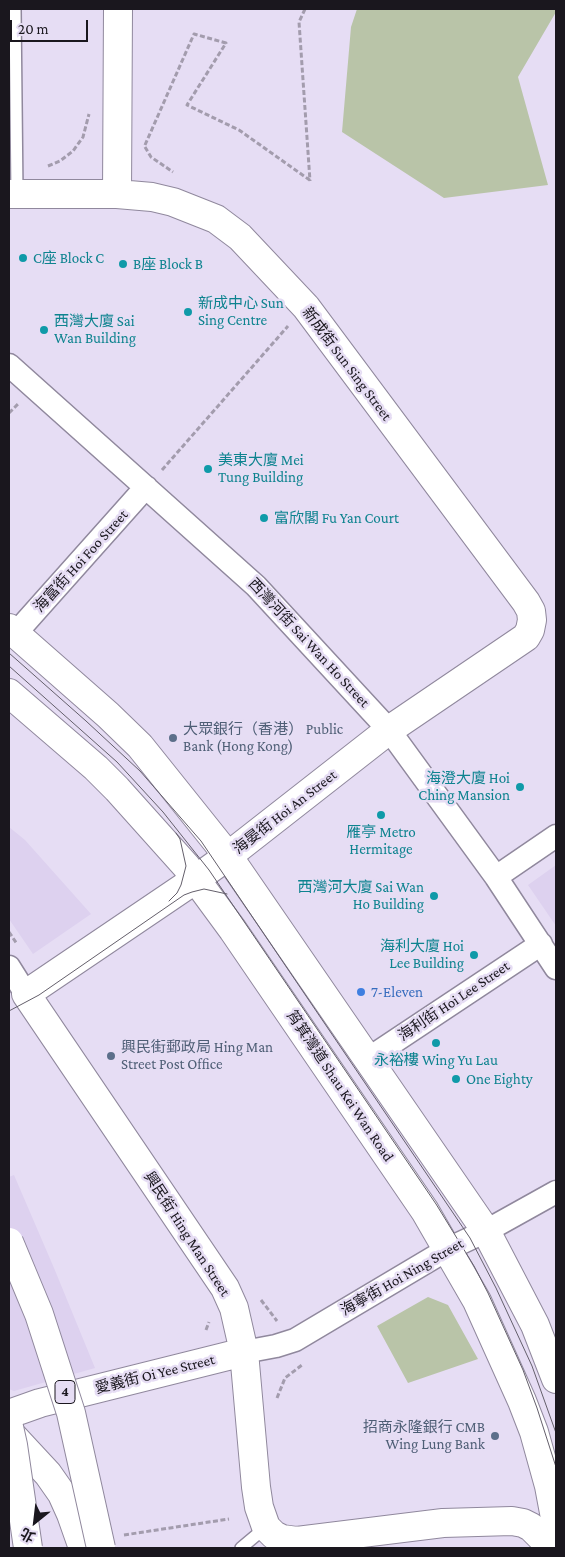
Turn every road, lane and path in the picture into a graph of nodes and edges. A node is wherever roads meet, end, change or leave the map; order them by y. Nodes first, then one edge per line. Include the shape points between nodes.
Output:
1 (15, 9) edge
2 (118, 9) edge
3 (305, 9) edge
4 (89, 112) dead end
5 (144, 146) dead end
6 (14, 186) edge
7 (117, 194) junction
8 (292, 322) dead end
9 (9, 366) edge
10 (151, 482) junction
11 (532, 620) joint
12 (12, 631) edge
13 (9, 693) edge
14 (389, 730) junction
15 (556, 836) edge
16 (228, 856) junction
17 (496, 877) junction
18 (196, 879) junction
19 (541, 944) junction
20 (9, 967) edge
21 (556, 968) edge
22 (26, 994) junction
23 (368, 1059) junction
24 (556, 1192) edge
25 (486, 1231) junction
26 (9, 1242) edge
27 (448, 1249) junction
28 (256, 1293) dead end
29 (284, 1320) dead end
30 (244, 1352) junction
31 (302, 1365) dead end
32 (556, 1379) edge
33 (276, 1401) dead end
34 (9, 1414) edge
35 (9, 1427) edge
36 (9, 1432) edge
37 (9, 1502) edge
38 (229, 1519) dead end
39 (270, 1531) junction
40 (111, 1542) edge
41 (28, 1548) edge
42 (43, 1548) edge
43 (83, 1548) edge
44 (241, 1548) edge
45 (554, 1548) edge

1 - 6 lane
2 - 7 main road
3 - 5 path via 298,22 310,181 239,130 187,105 226,43 194,34
4 - 6 path via 83,137 74,151
6 - 7 main road, 新成街 Sun Sing Street
7 - 11 main road, 新成街 Sun Sing Street via 173,202 216,220 240,237 306,307 526,602
8 - 10 path
9 - 10 street, 西灣河街 Sai Wan Ho Street
10 - 12 street, 海富街 Hoi Foo Street
10 - 14 street, 西灣河街 Sai Wan Ho Street via 256,586
11 - 14 main road, 海晏街 Hoi An Street via 526,637
12 - 16 main road via 140,746
13 - 18 main road, 筲箕灣道 Shau Kei Wan Road via 96,768
14 - 16 main road, 海晏街 Hoi An Street
14 - 17 street, 西灣河街 Sai Wan Ho Street
15 - 17 street
16 - 18 main road, 海晏街 Hoi An Street
16 - 23 main road
17 - 19 street, 西灣河街 Sai Wan Ho Street
18 - 22 main road, 海晏街 Hoi An Street
18 - 27 main road, 筲箕灣道 Shau Kei Wan Road via 420,1203
19 - 21 street, 西灣河街 Sai Wan Ho Street
19 - 23 street, 海利街 Hoi Lee Street
20 - 22 street, 興民街 Hing Man Street
22 - 30 main road, 興民街 Hing Man Street via 225,1288 234,1308
23 - 25 main road
24 - 25 street, 海寧街 Hoi Ning Street
25 - 27 street, 海寧街 Hoi Ning Street
25 - 32 main road via 535,1325
26 - 40 main road, 4, bridge via 40,1314
27 - 30 street, 海寧街 Hoi Ning Street via 295,1340
27 - 45 main road, 筲箕灣道 Shau Kei Wan Road via 477,1301 534,1432 555,1518
28 - 29 path via 273,1318
30 - 34 main road, 愛義街 Oi Yee Street via 40,1403
30 - 39 main road, 興民街 Hing Man Street via 256,1487 259,1507
31 - 33 path via 285,1378
35 - 41 main road, bridge
36 - 43 main road via 62,1494
37 - 42 main road via 29,1524
38 - 40 path
39 - 44 lane
39 - 45 main road via 282,1539 297,1541 443,1523 512,1521 531,1527

